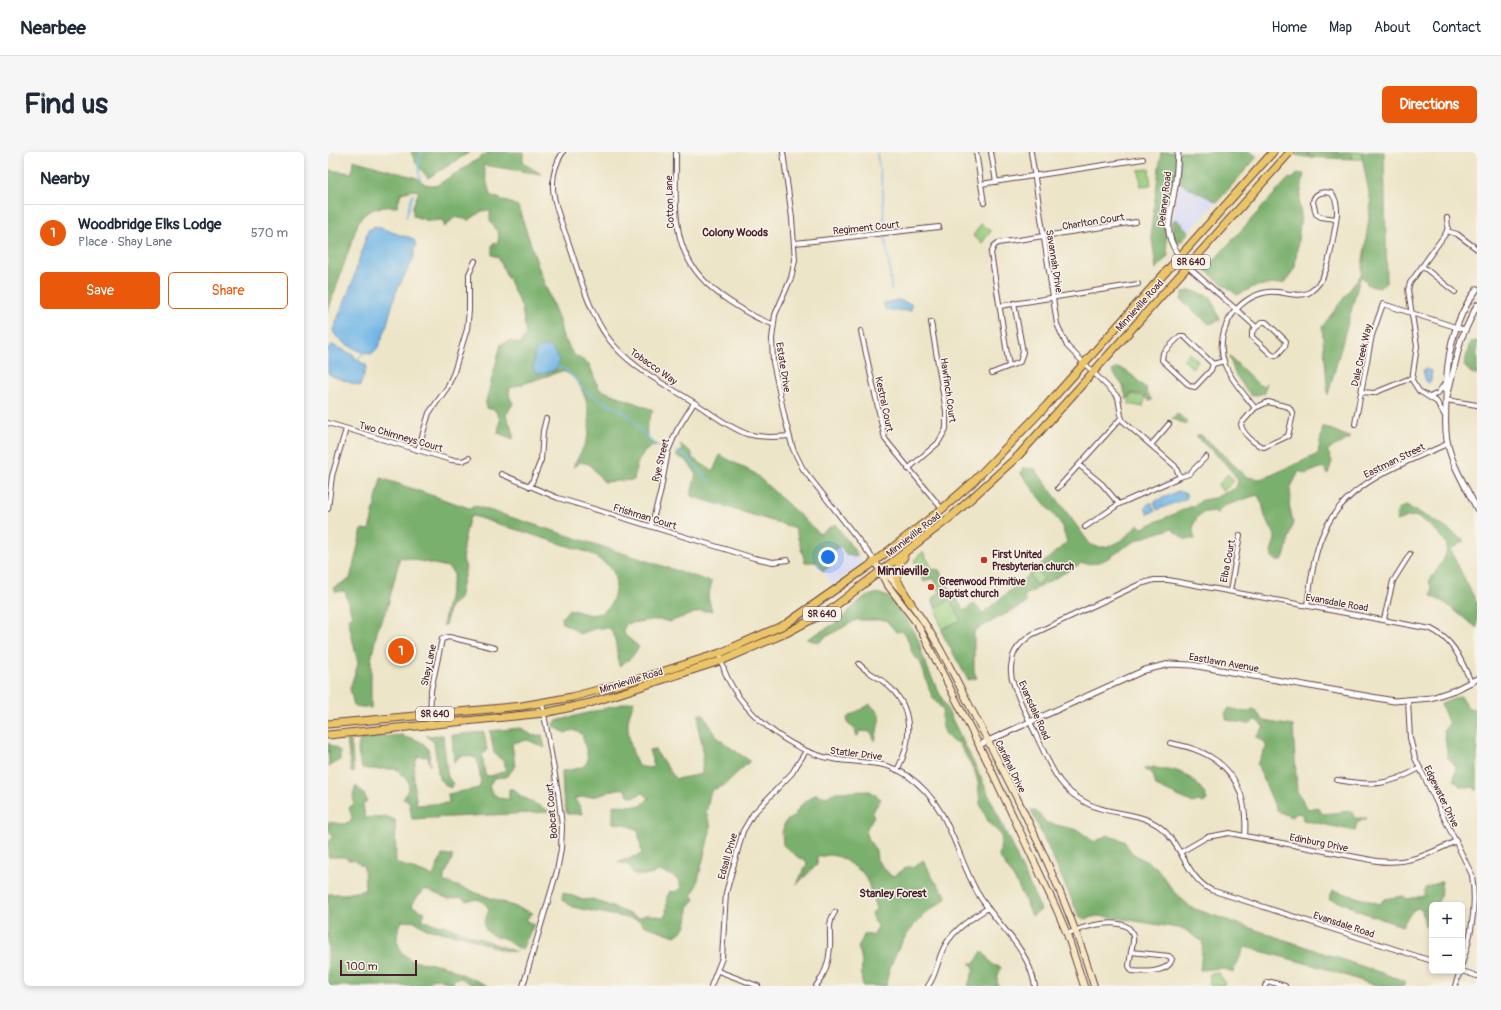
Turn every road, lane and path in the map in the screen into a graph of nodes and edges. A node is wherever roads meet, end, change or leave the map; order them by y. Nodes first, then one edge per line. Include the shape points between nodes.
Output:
1 (563, 152) edge
2 (676, 152) edge
3 (783, 152) edge
4 (976, 152) edge
5 (991, 152) edge
6 (1031, 152) edge
7 (1178, 152) edge
8 (1273, 152) edge
9 (1290, 152) edge
10 (1143, 159) dead end
11 (1034, 176) junction
12 (996, 182) junction
13 (981, 184) junction
14 (984, 203) dead end
15 (1447, 218) dead end
16 (1336, 219) junction
17 (1136, 222) dead end
18 (939, 227) dead end
19 (1447, 231) junction
20 (1044, 237) junction
21 (795, 243) junction
22 (1477, 249) edge
23 (1179, 257) junction
24 (476, 261) dead end
25 (1187, 266) junction
26 (1422, 266) junction
27 (1138, 284) dead end
28 (1477, 289) edge
29 (1455, 292) dead end
30 (1053, 297) junction
31 (1014, 304) junction
32 (1477, 305) edge
33 (1000, 306) junction
34 (1236, 309) junction
35 (1410, 313) junction
36 (930, 322) dead end
37 (773, 324) junction
38 (1256, 327) junction
39 (1455, 327) junction
40 (1465, 330) junction
41 (861, 331) dead end
42 (1224, 361) junction
43 (1084, 364) junction
44 (1213, 364) junction
45 (1009, 366) junction
46 (1093, 372) junction
47 (992, 373) dead end
48 (1411, 378) junction
49 (1445, 383) junction
50 (1361, 392) junction
51 (1430, 397) junction
52 (1446, 400) junction
53 (694, 403) junction
54 (1477, 405) edge
55 (1254, 408) junction
56 (1445, 416) junction
57 (1121, 418) junction
58 (546, 419) dead end
59 (328, 423) edge
60 (1169, 424) dead end
61 (1355, 424) dead end
62 (346, 428) junction
63 (789, 436) junction
64 (1447, 444) junction
65 (1150, 445) junction
66 (418, 450) junction
67 (1206, 457) dead end
68 (469, 458) dead end
69 (1079, 465) junction
70 (908, 469) junction
71 (501, 474) dead end
72 (1180, 477) junction
73 (530, 487) junction
74 (1058, 488) dead end
75 (1119, 504) junction
76 (328, 509) edge
77 (942, 509) junction
78 (1477, 509) edge
79 (651, 526) junction
80 (1085, 528) dead end
81 (1240, 535) dead end
82 (912, 548) junction
83 (1410, 554) dead end
84 (788, 560) dead end
85 (876, 561) junction
86 (881, 571) junction
87 (1230, 590) junction
88 (911, 603) junction
89 (1307, 605) junction
90 (1384, 619) junction
91 (495, 648) dead end
92 (720, 653) junction
93 (721, 661) junction
94 (859, 664) dead end
95 (1477, 679) edge
96 (1471, 682) junction
97 (1408, 701) junction
98 (542, 703) junction
99 (544, 713) junction
100 (429, 715) junction
101 (1030, 722) junction
102 (328, 724) edge
103 (430, 724) junction
104 (328, 735) edge
105 (988, 741) junction
106 (1170, 743) dead end
107 (979, 745) junction
108 (806, 751) junction
109 (1420, 768) junction
110 (897, 770) junction
111 (1337, 780) dead end
112 (1245, 836) junction
113 (1456, 841) junction
114 (1180, 852) junction
115 (988, 908) junction
116 (835, 912) dead end
117 (1076, 930) junction
118 (1067, 934) junction
119 (1131, 952) junction
120 (1465, 955) edge
121 (1429, 960) edge
122 (718, 970) junction
123 (1465, 972) edge
124 (1460, 974) edge
125 (1477, 976) edge
126 (523, 986) edge
127 (711, 986) edge
128 (758, 986) edge
129 (816, 986) edge
130 (928, 986) edge
131 (1035, 986) edge
132 (1084, 986) edge
133 (1094, 986) edge
134 (1265, 986) edge
135 (1285, 986) edge
136 (1455, 986) edge

1 - 53 street, Tobacco Way via 554,171 552,195 592,308 601,326 617,349 629,360
2 - 37 street, Cotton Lane via 676,216 680,241 688,262 700,278 720,295
3 - 21 street, Estate Drive
4 - 13 street
5 - 12 street
6 - 11 street, Savannah Drive
7 - 23 street, Delaney Road via 1168,229 1171,244
8 - 23 main road, Minnieville Road / SR 640
9 - 25 main road, Minnieville Road / SR 640
10 - 11 street
11 - 12 street
11 - 20 street, Savannah Drive
12 - 13 street
13 - 14 street
15 - 19 street
16 - 16 street via 1316,214 1313,202 1317,195 1327,192 1333,196 1337,207
16 - 34 street via 1328,266 1312,290 1304,294 1257,294
17 - 20 street, Charlton Court
18 - 21 street, Regiment Court
19 - 22 street via 1457,234
19 - 26 street
20 - 30 street, Savannah Drive
20 - 33 street, Charlton Court via 998,243 992,249
21 - 37 street, Estate Drive via 794,268
23 - 25 street, Delaney Road
23 - 43 main road, Minnieville Road / SR 640
24 - 66 street via 469,274 467,329 454,372 447,388 429,413
25 - 34 street
25 - 46 main road, Minnieville Road / SR 640
26 - 29 street
26 - 35 street via 1408,288
27 - 30 street
28 - 39 street
30 - 31 street
30 - 43 street, Savannah Drive via 1061,337
31 - 33 street
31 - 45 street via 1023,356 1020,362
32 - 40 street
33 - 45 street, Charlton Court
34 - 38 street
34 - 42 street via 1224,332
35 - 39 street, Dale Creek Way
35 - 48 street via 1417,350
35 - 50 street, Dale Creek Way via 1383,304 1372,335
36 - 70 street, Hawfinch Court via 946,411 946,429 938,443
37 - 63 street, Estate Drive via 773,362
38 - 38 street via 1265,322 1285,339 1286,345 1277,355 1272,355 1253,339 1252,333
39 - 40 street, Dale Creek Way
39 - 49 street
40 - 52 street
41 - 70 street, Kestral Court via 882,433
42 - 44 street
42 - 55 street
43 - 46 street, Savannah Drive
43 - 77 main road, Minnieville Road / SR 640 via 996,458
44 - 44 street via 1182,336 1177,338 1162,356 1163,362 1191,387 1198,386
45 - 47 street
46 - 57 street, Savannah Drive via 1118,397
46 - 82 main road, Minnieville Road / SR 640 via 1019,455
48 - 50 street via 1374,393
48 - 51 street via 1418,391
49 - 51 street via 1438,394
49 - 52 street
50 - 61 street, Dale Creek Way
51 - 56 street via 1437,402
52 - 54 street
52 - 56 street
53 - 63 street, Tobacco Way via 748,434 767,437
53 - 79 street, Rye Street via 668,451
55 - 55 street via 1268,402 1290,407 1293,414 1288,436 1266,447 1258,445 1241,426
56 - 64 street
57 - 65 street
57 - 69 street
58 - 73 street via 541,460
59 - 62 street, Two Chimneys Court
60 - 65 street
62 - 66 street, Two Chimneys Court
62 - 76 street via 334,469
63 - 85 street, Estate Drive via 803,469
64 - 78 street
64 - 89 street, Eastman Street via 1376,476 1344,500 1333,514 1322,537
65 - 72 street via 1175,466
66 - 68 street, Two Chimneys Court via 458,461
67 - 72 street via 1189,474
69 - 74 street
69 - 75 street via 1102,484
70 - 77 street, Kestral Court
71 - 73 street, Frishman Court
72 - 75 street
73 - 79 street, Frishman Court
75 - 80 street
77 - 85 main road, Minnieville Road / SR 640
79 - 84 street, Frishman Court via 773,562
81 - 87 street, Elba Court
82 - 86 main road, Minnieville Road / SR 640
82 - 88 main road via 898,564 896,572 898,582
83 - 90 street via 1393,581
85 - 86 main road, Cardinal Drive
85 - 92 main road, Minnieville Road / SR 640 via 786,624
86 - 88 main road, Cardinal Drive via 889,576
86 - 93 main road, Minnieville Road / SR 640 via 818,617
86 - 107 main road, Cardinal Drive via 886,583 918,625
87 - 89 street, Evansdale Road
87 - 101 street, Evansdale Road via 1154,580 1140,584 1031,635 1013,654 1011,670 1014,686
88 - 105 main road, Cardinal Drive via 934,639
89 - 90 street, Evansdale Road
90 - 96 street, Evansdale Road via 1424,627 1441,634 1455,649
91 - 100 street, Shay Lane via 449,637 442,639 432,685
92 - 93 street, Statler Drive
92 - 98 main road, Minnieville Road / SR 640 via 610,688
93 - 99 main road, Minnieville Road / SR 640 via 613,696
93 - 108 street, Statler Drive via 736,693 752,713
94 - 110 street via 894,691 906,714 908,741
95 - 96 street, Eastlawn Avenue
96 - 97 street, Eastlawn Avenue via 1443,694
97 - 101 street, Eastlawn Avenue via 1380,700 1204,667 1170,664 1145,670
97 - 109 street, Edgewater Drive via 1410,738
98 - 99 street, Bobcat Court
98 - 100 main road, Minnieville Road / SR 640
99 - 103 main road, Minnieville Road / SR 640
99 - 126 street, Bobcat Court via 558,792 562,826 561,849 557,871
100 - 102 main road, Minnieville Road / SR 640
100 - 103 street, Shay Lane
101 - 105 street, Eastlawn Avenue
101 - 114 street, Evansdale Road via 1054,773 1068,790 1090,805 1153,822 1165,832
103 - 104 main road, Minnieville Road / SR 640
105 - 107 street, Eastlawn Avenue
105 - 117 main road, Cardinal Drive via 1049,867
106 - 112 street via 1205,752 1226,768 1237,784 1243,801 1246,815
107 - 118 main road, Cardinal Drive
108 - 110 street, Statler Drive via 833,759 875,763
108 - 122 street, Edsall Drive via 792,773 753,814 743,831 726,893 724,940
109 - 111 street via 1399,779 1379,784
109 - 113 street, Edgewater Drive
110 - 115 street, Statler Drive via 920,786 938,807 953,835 970,877
112 - 113 street, Edinburg Drive via 1393,862 1424,856
112 - 114 street, Edinburg Drive via 1214,834
113 - 120 street, Edgewater Drive via 1476,888 1473,931
114 - 121 street, Evansdale Road via 1196,878 1211,890
115 - 130 street via 953,934 943,950
115 - 131 street, Statler Drive via 1023,952
116 - 129 street via 830,924 828,962
117 - 118 street
117 - 119 street via 1097,923 1123,926 1132,934
117 - 133 main road, Cardinal Drive
118 - 132 main road, Cardinal Drive
119 - 119 street via 1169,956 1172,962 1167,967 1142,972 1132,971 1129,966
122 - 127 street, Edsall Drive
122 - 128 street
123 - 125 street
124 - 136 street
134 - 135 street via 1270,982

